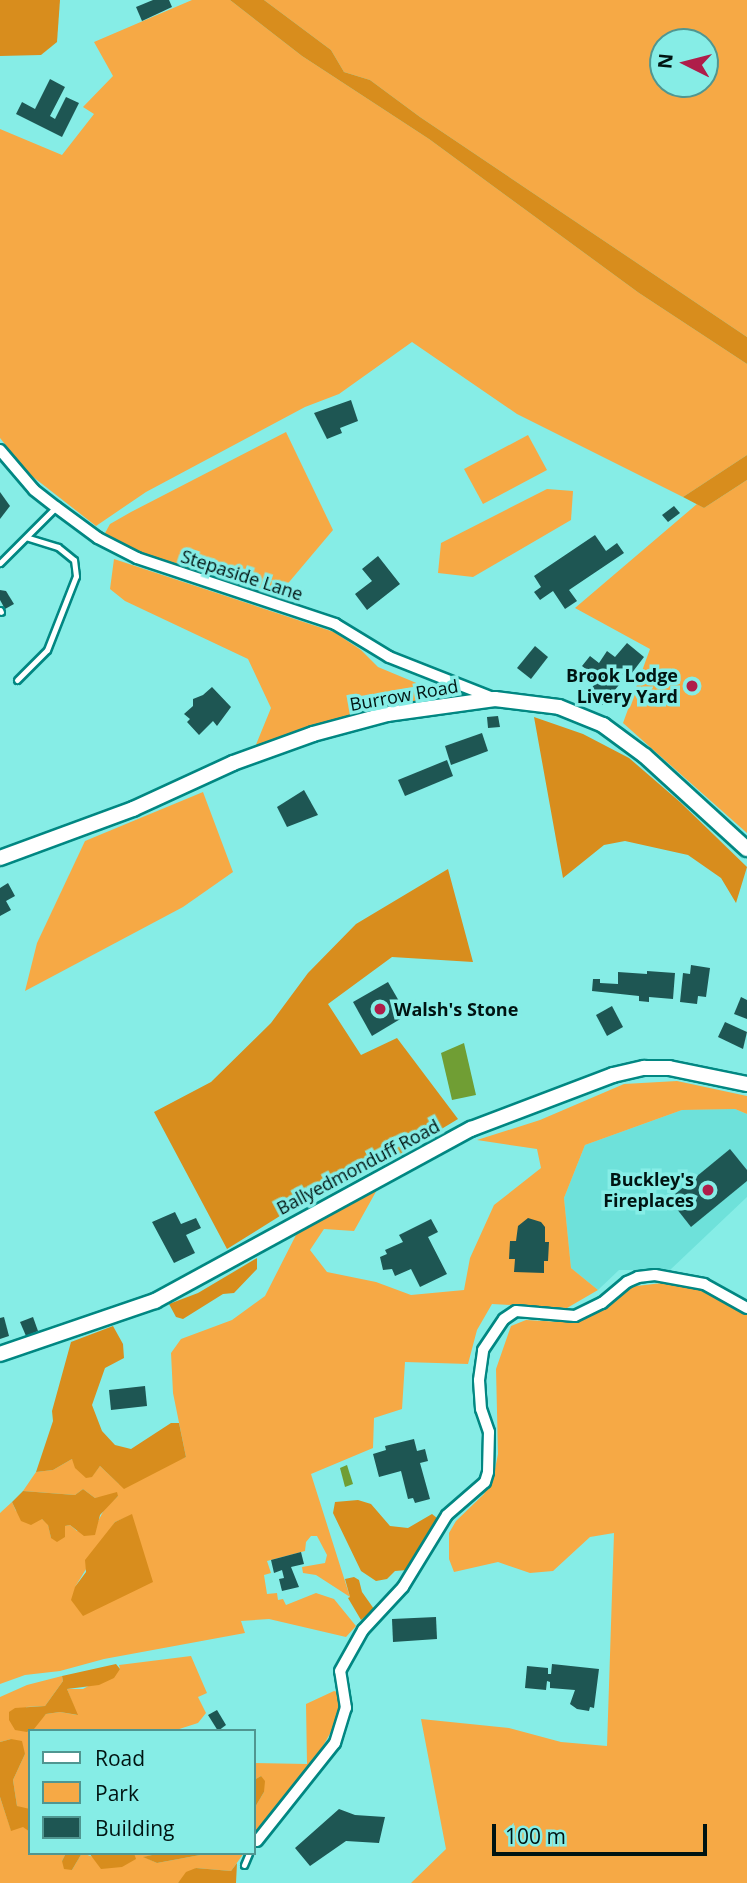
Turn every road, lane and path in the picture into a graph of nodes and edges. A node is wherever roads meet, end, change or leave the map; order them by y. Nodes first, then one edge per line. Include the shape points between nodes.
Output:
1 (0, 450) edge
2 (56, 507) junction
3 (28, 538) junction
4 (0, 563) edge
5 (17, 680) dead end
6 (495, 699) junction
7 (747, 849) edge
8 (0, 858) edge
9 (747, 1084) edge
10 (747, 1308) edge
11 (0, 1354) edge
12 (256, 1843) edge
13 (249, 1855) edge
14 (244, 1865) dead end

1 - 2 street, Stepaside Lane via 34,490
2 - 3 lane
2 - 6 street, Stepaside Lane via 98,538 137,558 335,624 390,657
3 - 4 lane
3 - 5 lane via 58,547 74,560 76,576 47,650
6 - 7 street, Burrow Road via 559,707 603,725 645,756
6 - 8 street, Burrow Road via 387,714 313,734
9 - 11 street, Ballyedmonduff Road via 669,1068 613,1075 471,1129 155,1301
10 - 12 street via 705,1284 655,1275 627,1282 602,1303 575,1316 516,1311 504,1319 483,1350 478,1380 489,1432 485,1482 447,1515 403,1587 363,1630 340,1671 346,1708 334,1743
13 - 14 lane

